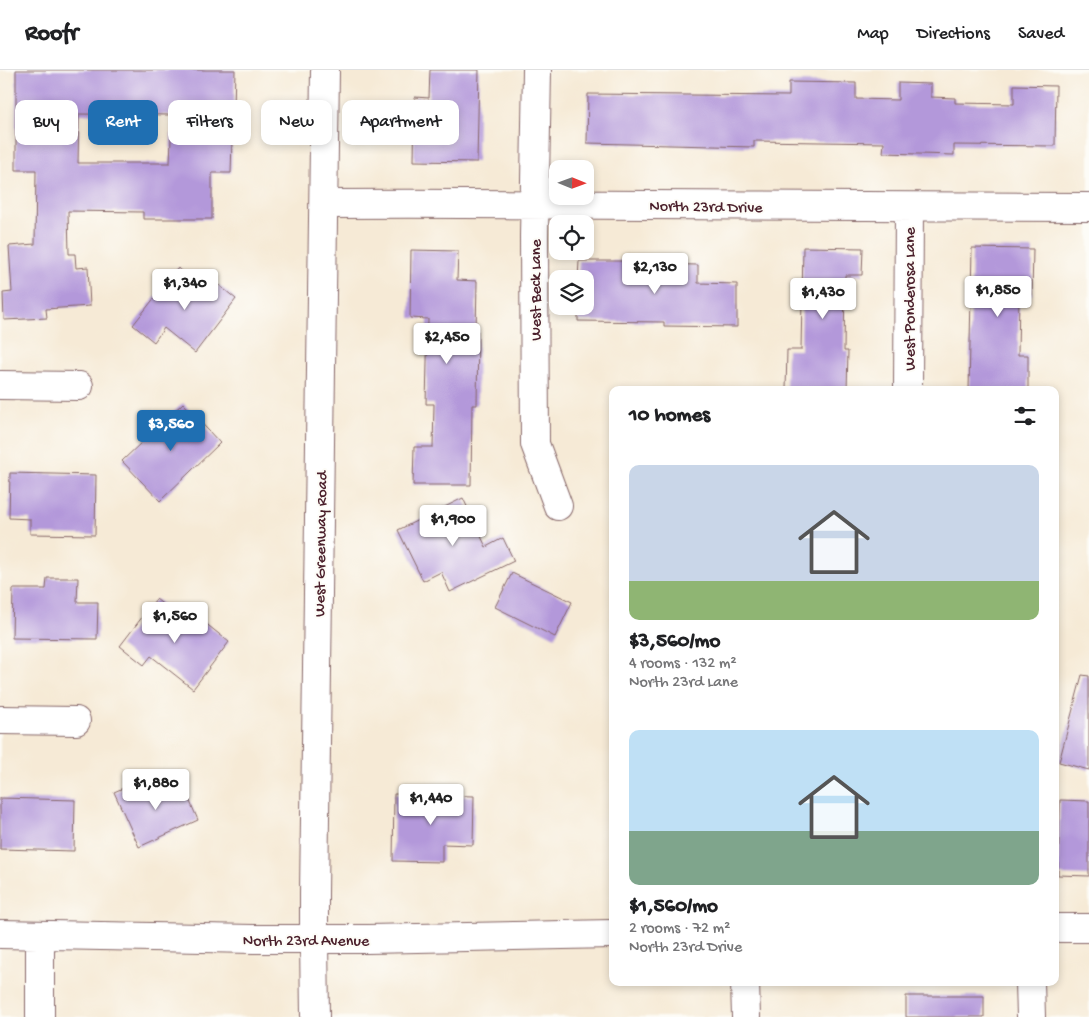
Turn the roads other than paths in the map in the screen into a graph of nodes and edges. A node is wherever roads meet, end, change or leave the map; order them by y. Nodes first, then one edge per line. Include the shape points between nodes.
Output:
1 (325, 70) edge
2 (537, 70) edge
3 (324, 204) junction
4 (535, 204) junction
5 (909, 207) junction
6 (1089, 208) edge
7 (0, 385) edge
8 (79, 386) dead end
9 (908, 386) edge
10 (558, 506) dead end
11 (0, 720) edge
12 (76, 721) dead end
13 (1059, 928) edge
14 (1089, 928) edge
15 (0, 934) edge
16 (609, 934) edge
17 (40, 935) junction
18 (314, 939) junction
19 (745, 986) edge
20 (1030, 986) edge
21 (40, 1017) edge
22 (315, 1017) edge
23 (746, 1017) edge
24 (1031, 1017) edge

1 - 3 street, West Greenway Road
2 - 4 street, West Beck Lane
3 - 4 street, North 23rd Drive
3 - 18 street, West Greenway Road
4 - 5 street, North 23rd Drive
4 - 10 street, West Beck Lane via 535,444
5 - 6 street, North 23rd Drive
5 - 9 street, West Ponderosa Lane
7 - 8 street
11 - 12 street
13 - 14 street
15 - 17 street, North 23rd Avenue
16 - 18 street, North 23rd Avenue
17 - 18 street, North 23rd Avenue
17 - 21 street
18 - 22 street, West Greenway Road
19 - 23 street
20 - 24 street

